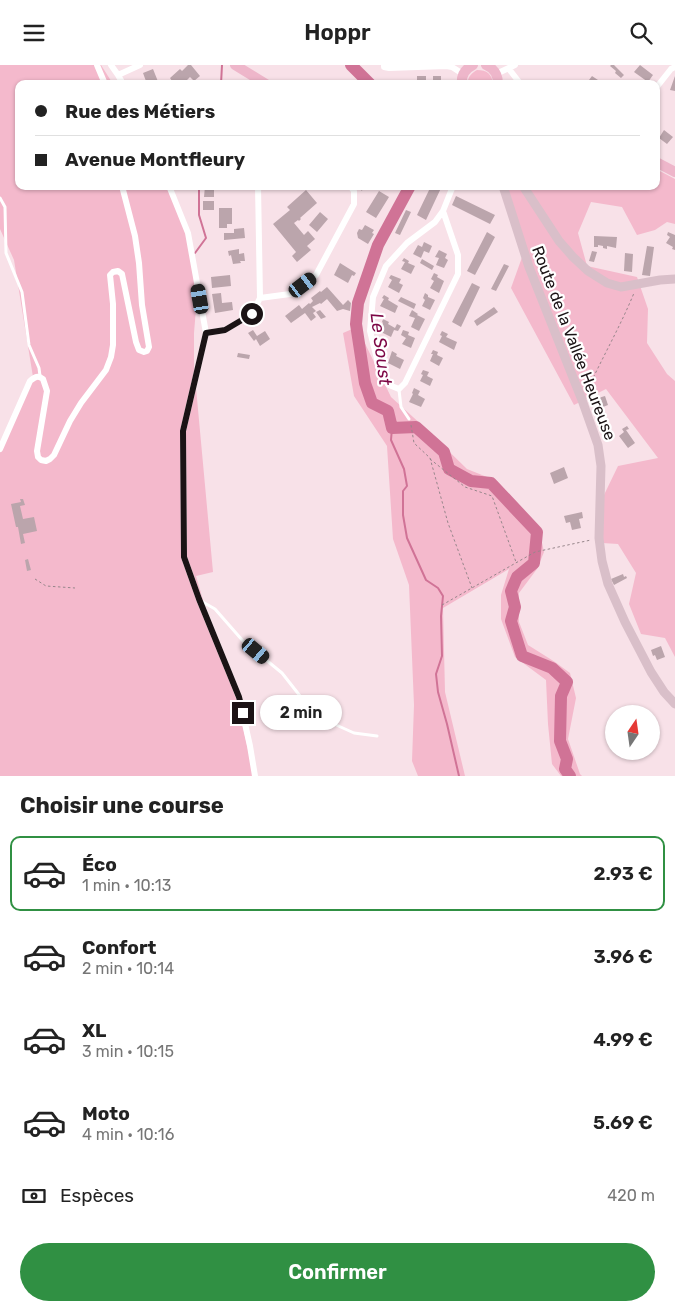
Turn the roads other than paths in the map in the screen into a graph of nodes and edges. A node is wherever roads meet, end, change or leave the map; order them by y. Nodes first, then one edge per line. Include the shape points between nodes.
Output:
1 (97, 65) edge
2 (111, 65) edge
3 (140, 65) edge
4 (235, 65) edge
5 (473, 65) edge
6 (486, 65) edge
7 (384, 66) edge
8 (512, 67) edge
9 (675, 67) edge
10 (118, 75) junction
11 (462, 79) edge
12 (103, 80) edge
13 (121, 80) edge
14 (259, 80) edge
15 (498, 80) edge
16 (499, 80) edge
17 (518, 80) edge
18 (660, 83) edge
19 (660, 164) edge
20 (675, 172) edge
21 (123, 190) edge
22 (171, 190) edge
23 (258, 190) edge
24 (352, 190) edge
25 (451, 190) edge
26 (504, 190) edge
27 (526, 190) edge
28 (0, 198) edge
29 (443, 211) junction
30 (675, 279) edge
31 (260, 298) junction
32 (206, 333) junction
33 (40, 377) junction
34 (399, 389) junction
35 (409, 419) road end
36 (0, 449) edge
37 (199, 599) junction
38 (675, 704) edge
39 (377, 736) dead end
40 (255, 776) edge

1 - 12 street
2 - 10 street
3 - 10 street
4 - 14 main road
5 - 11 main road
6 - 15 main road via 493,69
7 - 11 street via 452,67
8 - 16 street
8 - 17 street
9 - 18 street
10 - 13 street
19 - 20 main road
21 - 33 street via 140,263 149,347 144,353 139,350 122,275 118,271 113,272 110,275 114,304 111,357 106,370 74,415 54,455 46,461 38,457 47,391
22 - 32 street via 188,233
23 - 31 street
24 - 31 street via 354,204 316,275 290,295
25 - 29 street
26 - 38 street, Route de la Vallée Heureuse via 526,261 598,445 601,466 599,539 608,584 651,671
27 - 30 street via 559,241 588,271 606,283 621,287
28 - 33 lane via 5,207 6,253 22,292 29,345
29 - 34 street via 458,255 458,274 405,383
29 - 34 street via 386,266 373,297 370,331 379,367 389,385
31 - 32 street via 252,314 225,330
32 - 37 street via 183,431 184,557
33 - 36 street via 30,381
34 - 35 lane via 401,407
37 - 39 lane via 214,609 243,641 282,673 304,701 334,724 354,733
37 - 40 street via 239,697

